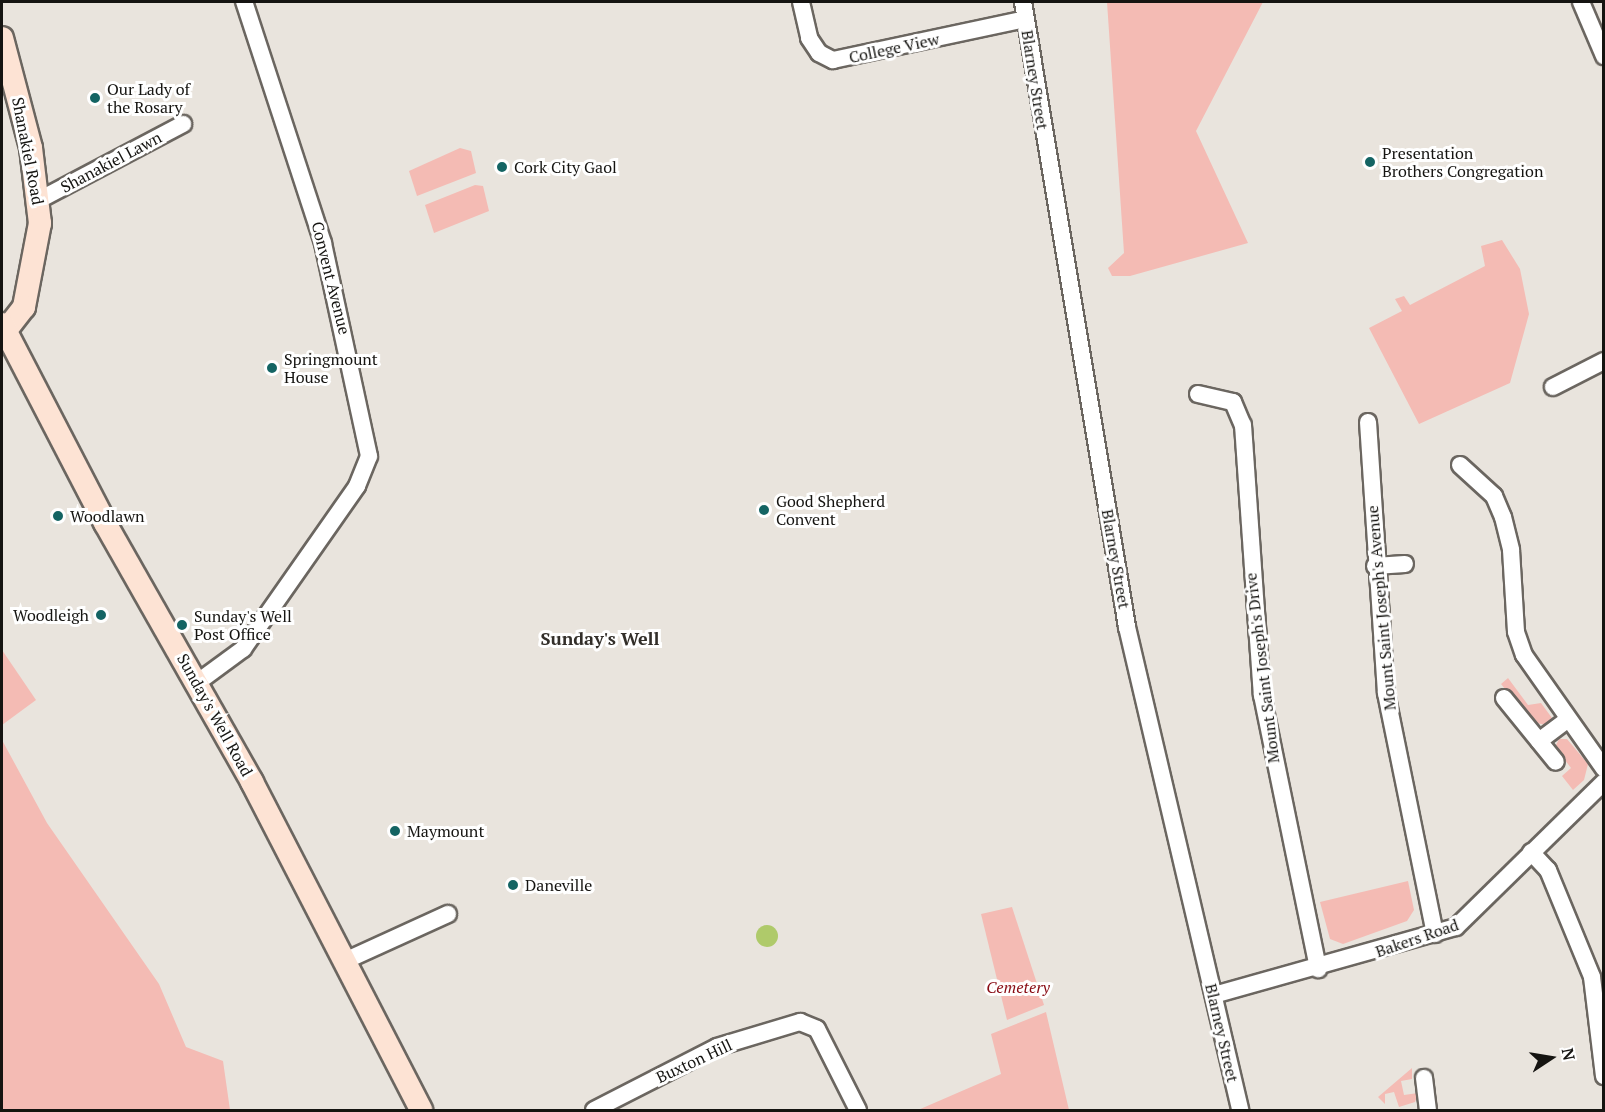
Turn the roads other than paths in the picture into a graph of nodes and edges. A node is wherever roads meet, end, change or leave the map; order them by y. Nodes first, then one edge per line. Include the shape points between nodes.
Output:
1 (244, 2) edge
2 (801, 2) edge
3 (1023, 2) edge
4 (1581, 2) edge
5 (1026, 19) junction
6 (2, 38) edge
7 (1604, 56) edge
8 (183, 124) dead end
9 (39, 200) junction
10 (3, 327) edge
11 (1604, 361) edge
12 (1553, 387) dead end
13 (1198, 394) dead end
14 (1368, 422) dead end
15 (1460, 465) dead end
16 (1405, 564) dead end
17 (1375, 566) junction
18 (198, 682) junction
19 (1504, 698) dead end
20 (1566, 722) junction
21 (1539, 741) junction
22 (1556, 762) dead end
23 (1604, 769) edge
24 (1604, 782) edge
25 (1531, 852) junction
26 (448, 914) dead end
27 (1435, 934) junction
28 (347, 960) junction
29 (1318, 969) junction
30 (1214, 995) junction
31 (1604, 1076) edge
32 (1424, 1078) dead end
33 (421, 1110) edge
34 (594, 1110) edge
35 (858, 1110) edge
36 (1240, 1110) edge
37 (1428, 1110) edge

1 - 18 street, Convent Avenue via 320,232 369,456 357,486 243,649
2 - 5 street, College View via 809,38 819,53 833,60
3 - 5 street, Blarney Street
4 - 7 street
5 - 30 street, Blarney Street via 1127,627
6 - 9 main road, Shanakiel Road
8 - 9 street, Shanakiel Lawn
9 - 10 main road, Shanakiel Road via 32,279 20,315
10 - 18 main road, Sunday's Well Road via 105,523
11 - 12 street
13 - 29 street, Mount Saint Joseph's Drive via 1233,402 1243,425 1262,695
14 - 17 street, Mount Saint Joseph's Avenue
15 - 20 street via 1494,496 1511,550 1520,646
16 - 17 street
17 - 27 street, Mount Saint Joseph's Avenue via 1392,728
18 - 28 main road, Sunday's Well Road
19 - 21 street
20 - 21 street
20 - 23 street
21 - 22 street
24 - 25 street, Bakers Road
25 - 27 street, Bakers Road via 1471,916
25 - 31 street via 1548,870 1592,977
26 - 28 street
27 - 29 street, Bakers Road
28 - 33 main road, Sunday's Well Road
29 - 30 street, Bakers Road
30 - 36 street, Blarney Street
32 - 37 street
34 - 35 street, Buxton Hill via 717,1047 800,1022 817,1029

